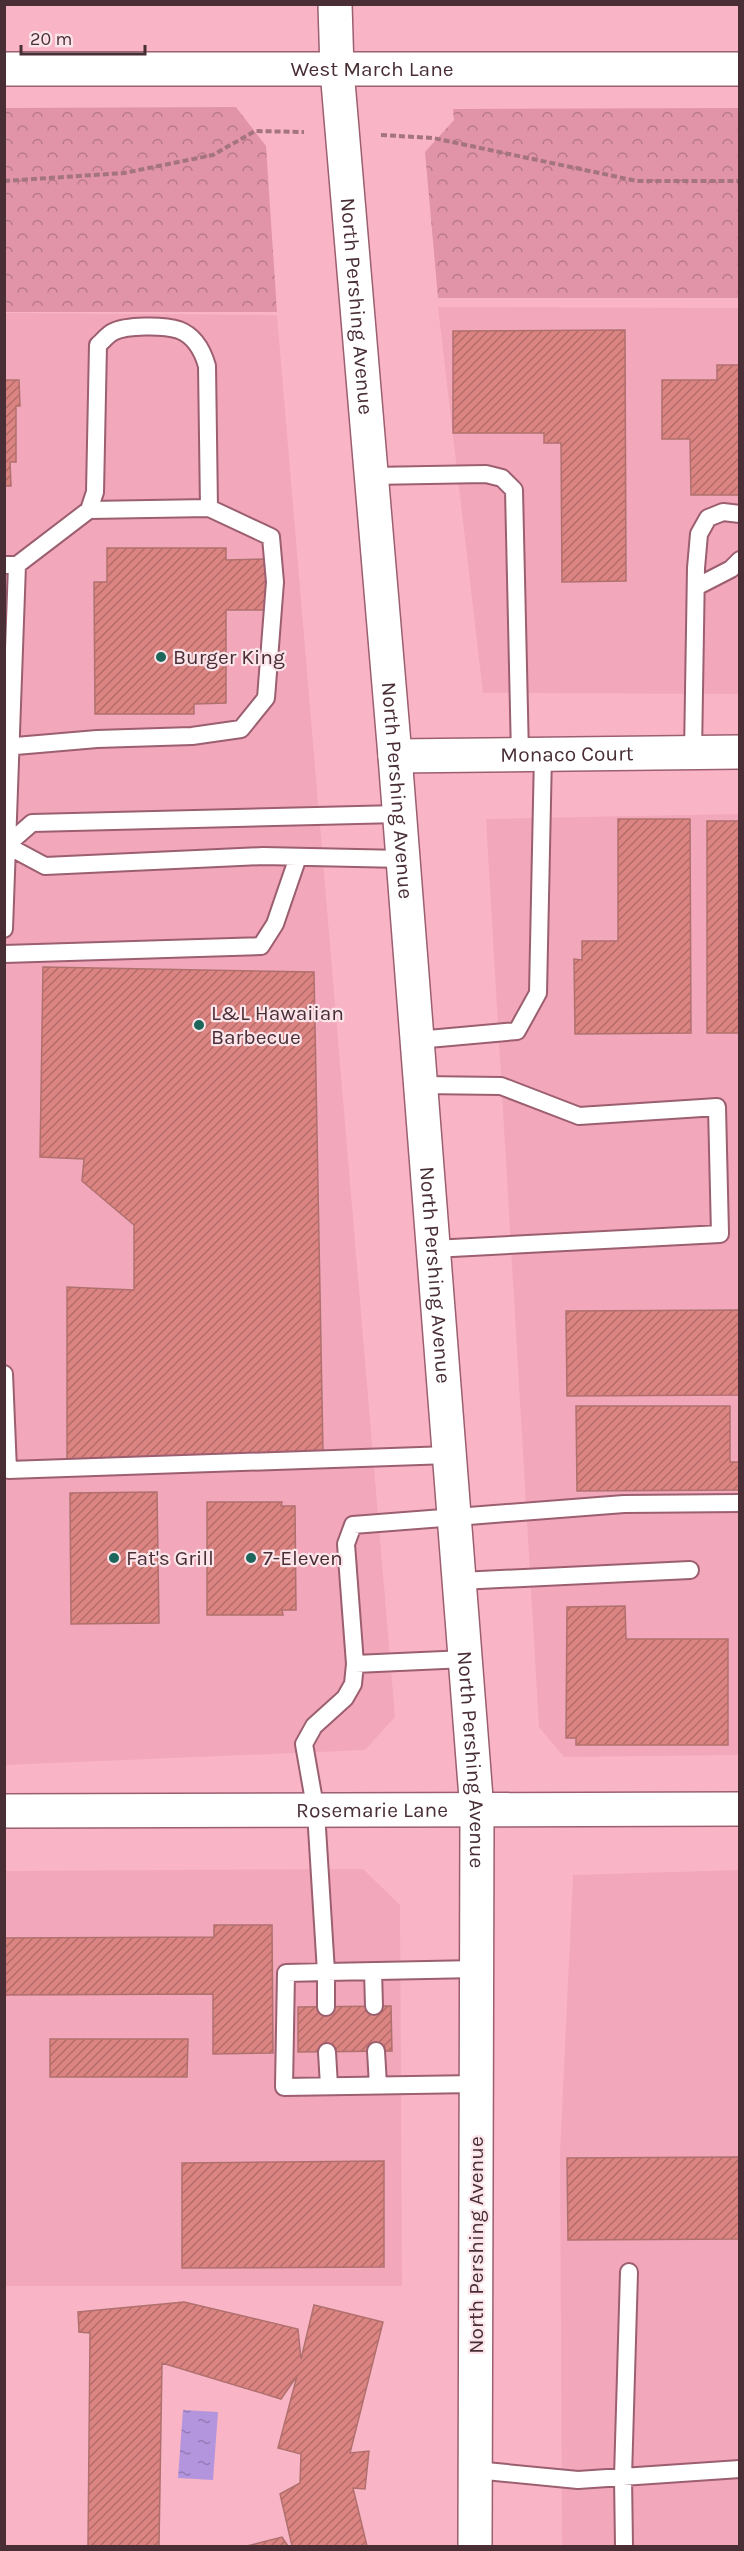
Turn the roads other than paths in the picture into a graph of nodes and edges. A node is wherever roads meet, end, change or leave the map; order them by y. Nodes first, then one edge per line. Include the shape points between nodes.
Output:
1 (335, 4) edge
2 (4, 69) edge
3 (740, 69) edge
4 (337, 70) junction
5 (371, 476) junction
6 (209, 508) junction
7 (89, 510) junction
8 (740, 514) edge
9 (740, 560) edge
10 (11, 565) edge
11 (696, 587) junction
12 (10, 639) edge
13 (8, 747) edge
14 (693, 753) junction
15 (740, 753) edge
16 (532, 755) junction
17 (395, 756) junction
18 (399, 814) junction
19 (6, 844) edge
20 (298, 857) junction
21 (403, 859) junction
22 (4, 929) edge
23 (4, 954) edge
24 (417, 1040) junction
25 (420, 1085) junction
26 (433, 1249) junction
27 (4, 1374) edge
28 (449, 1455) junction
29 (6, 1470) edge
30 (740, 1503) edge
31 (454, 1516) junction
32 (690, 1570) dead end
33 (460, 1581) junction
34 (466, 1659) junction
35 (355, 1664) junction
36 (740, 1809) edge
37 (4, 1811) edge
38 (477, 1811) junction
39 (316, 1812) junction
40 (477, 1969) junction
41 (373, 1971) junction
42 (326, 1972) junction
43 (374, 2006) dead end
44 (326, 2007) dead end
45 (376, 2051) dead end
46 (327, 2052) dead end
47 (476, 2084) junction
48 (378, 2085) junction
49 (329, 2086) junction
50 (629, 2272) dead end
51 (740, 2469) edge
52 (475, 2470) junction
53 (623, 2477) junction
54 (475, 2547) edge
55 (624, 2547) edge

1 - 4 main road, North Pershing Avenue
2 - 4 main road, West March Lane
3 - 4 main road, West March Lane
4 - 5 main road, North Pershing Avenue
5 - 16 lane via 486,474 502,478 514,490
5 - 17 main road, North Pershing Avenue
6 - 7 lane
6 - 7 lane via 207,366 202,351 179,330 146,327 112,332 98,345 95,492
6 - 13 lane via 271,537 275,582 266,698 242,729 192,736
7 - 10 lane
8 - 11 lane via 723,512 708,518 699,534
9 - 11 lane
10 - 12 lane
11 - 14 lane
12 - 13 lane
13 - 19 lane
14 - 15 main road, Monaco Court
14 - 16 main road, Monaco Court
16 - 17 main road, Monaco Court
16 - 24 lane via 538,993 517,1031
17 - 18 main road, North Pershing Avenue
18 - 19 lane via 32,823
18 - 21 main road, North Pershing Avenue
19 - 20 lane via 45,866
19 - 22 lane
20 - 21 lane
20 - 23 lane via 275,924 261,945
21 - 24 main road, North Pershing Avenue
24 - 25 main road, North Pershing Avenue
25 - 26 main road, North Pershing Avenue
25 - 26 lane via 501,1086 579,1116 717,1107 720,1234
26 - 28 main road, North Pershing Avenue
27 - 29 lane
28 - 29 lane
28 - 31 main road, North Pershing Avenue
30 - 31 lane via 624,1504
31 - 33 main road, North Pershing Avenue
31 - 35 lane via 353,1525 346,1544
32 - 33 lane
33 - 34 main road, North Pershing Avenue
34 - 35 lane
34 - 38 main road, North Pershing Avenue
35 - 39 lane via 354,1684 345,1698 314,1726 304,1744
36 - 38 main road, Rosemarie Lane
37 - 39 main road, Rosemarie Lane
38 - 39 main road, Rosemarie Lane
38 - 40 main road, North Pershing Avenue
39 - 42 lane
40 - 41 lane
40 - 47 main road, North Pershing Avenue
41 - 42 lane
41 - 43 lane
42 - 44 lane
42 - 49 lane via 286,1973 284,2087
45 - 48 lane
46 - 49 lane
47 - 48 lane
47 - 52 main road, North Pershing Avenue
48 - 49 lane
50 - 53 lane
51 - 53 lane
52 - 53 lane via 578,2480
52 - 54 main road, North Pershing Avenue
53 - 55 lane

